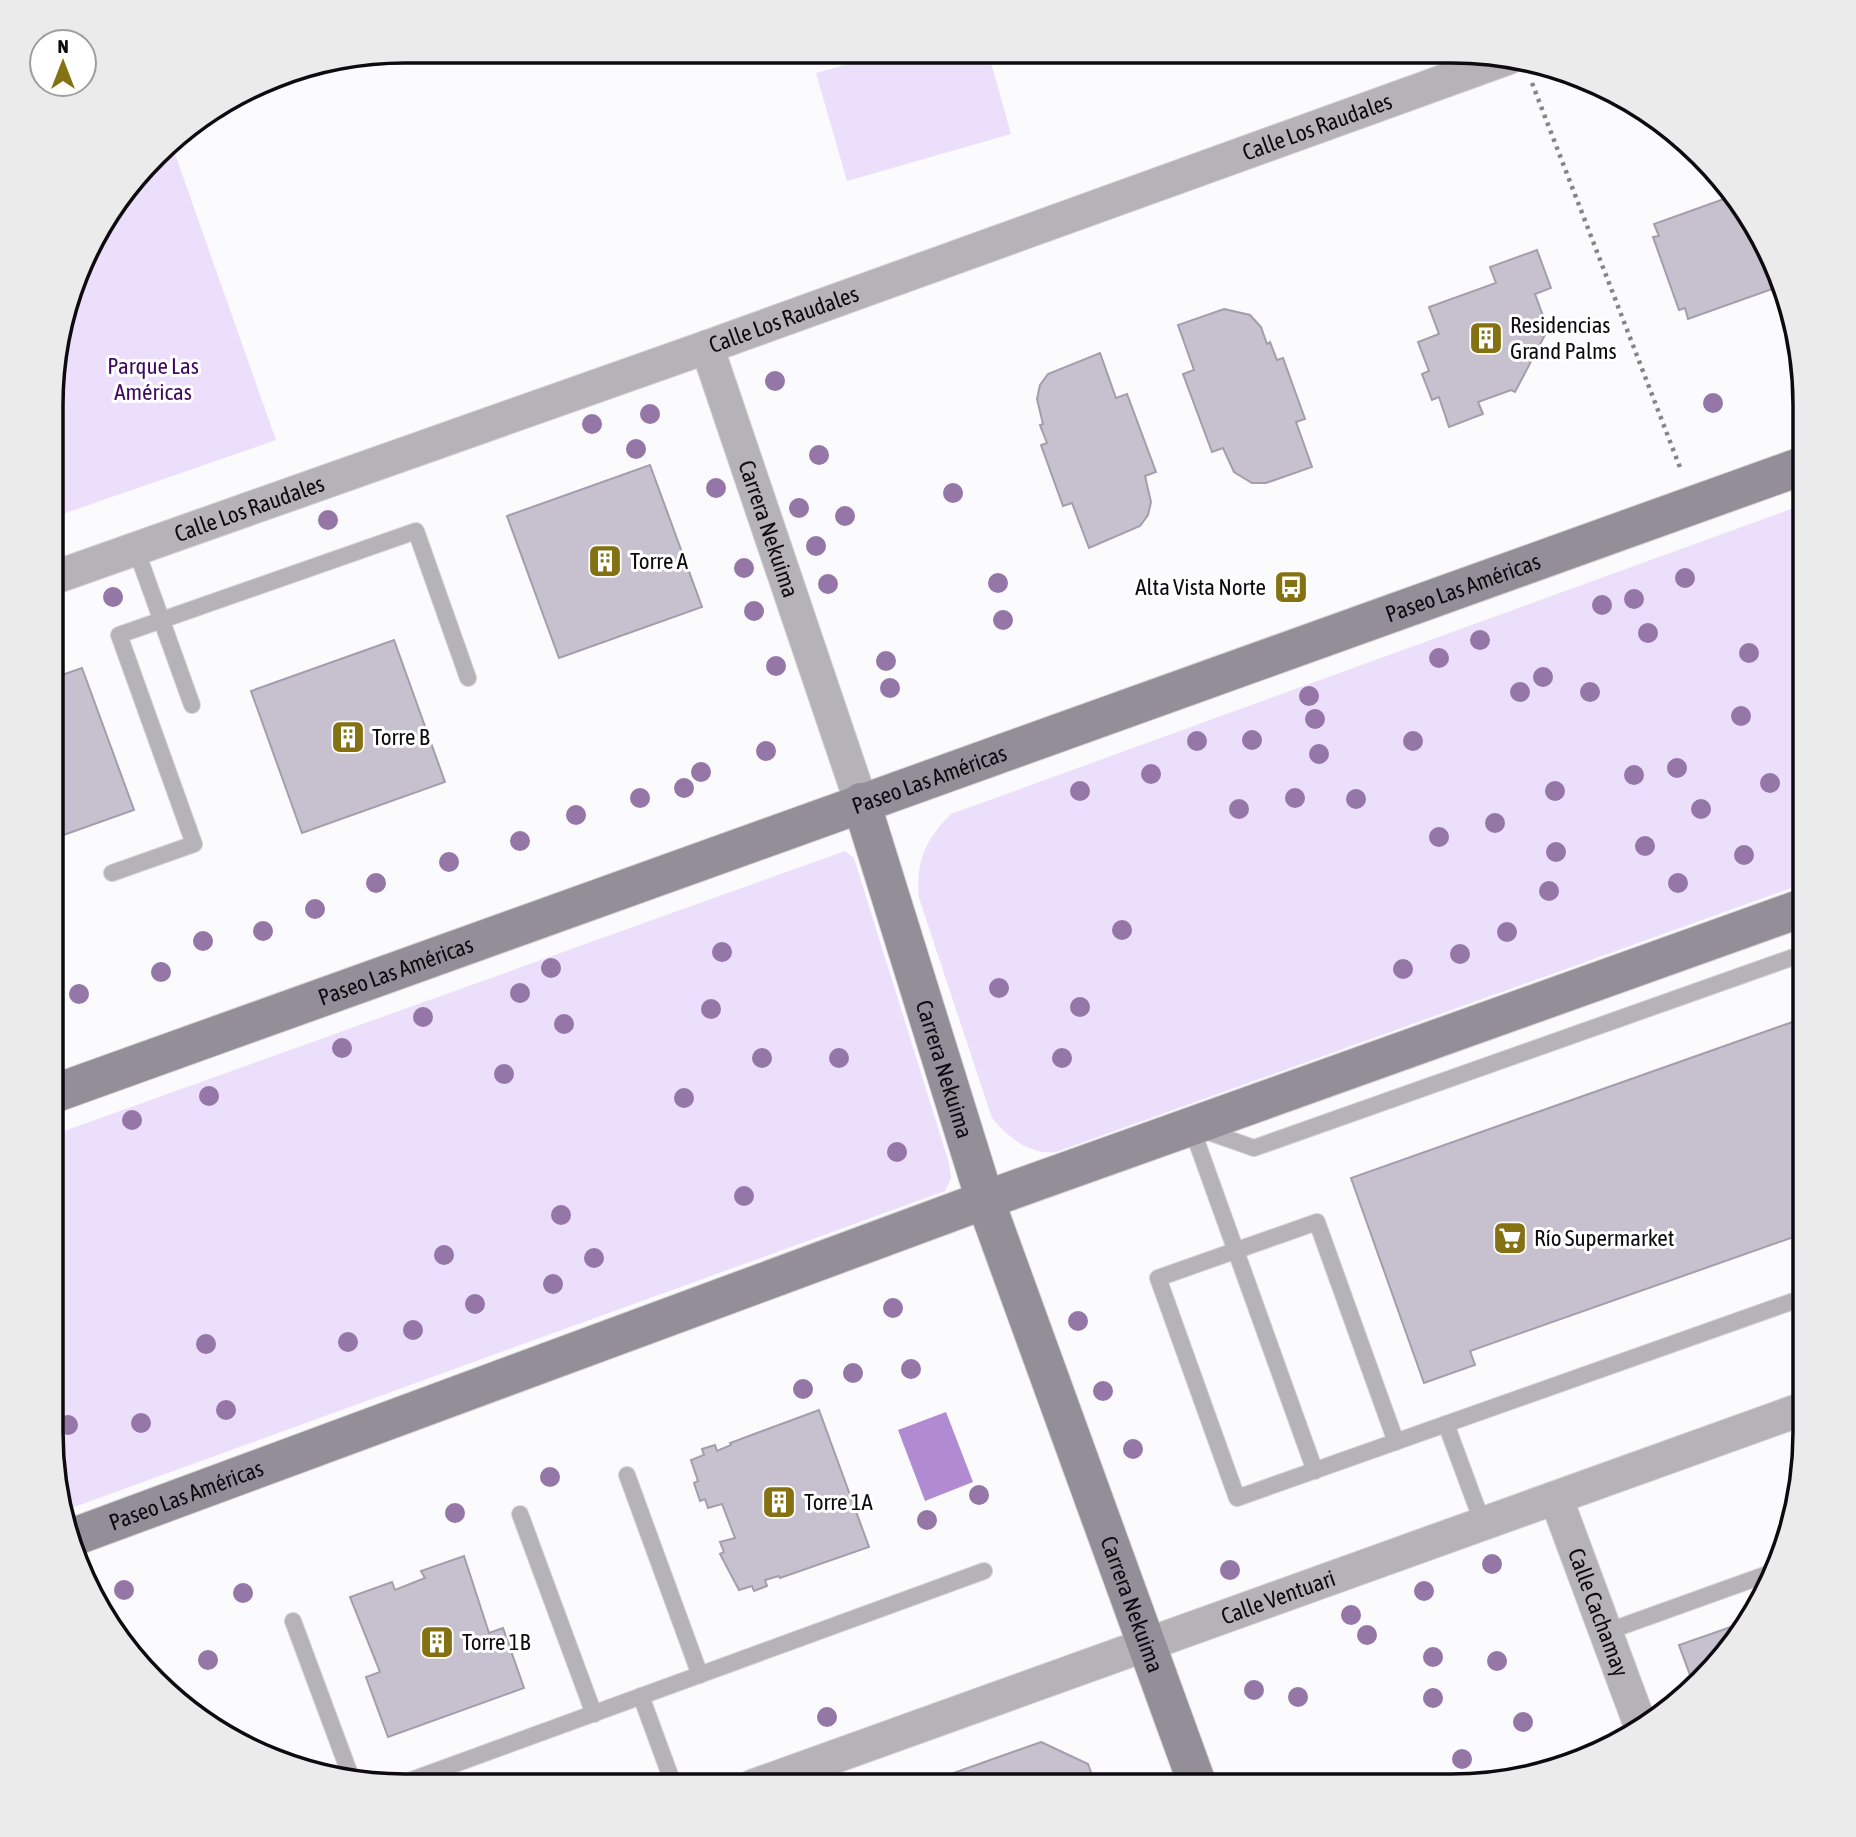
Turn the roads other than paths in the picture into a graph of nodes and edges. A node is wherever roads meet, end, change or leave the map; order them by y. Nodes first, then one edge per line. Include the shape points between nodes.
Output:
1 (1512, 69) edge
2 (708, 348) junction
3 (1793, 469) edge
4 (136, 549) junction
5 (63, 575) edge
6 (163, 620) junction
7 (468, 678) dead end
8 (192, 705) dead end
9 (861, 802) junction
10 (112, 873) dead end
11 (1793, 911) edge
12 (1793, 957) edge
13 (63, 1090) edge
14 (1191, 1126) junction
15 (985, 1200) junction
16 (1236, 1251) junction
17 (1793, 1301) edge
18 (1793, 1413) edge
19 (1446, 1424) junction
20 (1396, 1442) junction
21 (1315, 1471) junction
22 (626, 1475) dead end
23 (1556, 1498) junction
24 (520, 1514) dead end
25 (1483, 1524) junction
26 (79, 1535) edge
27 (984, 1571) dead end
28 (1761, 1576) edge
29 (293, 1621) dead end
30 (1606, 1632) junction
31 (1146, 1644) junction
32 (700, 1675) junction
33 (642, 1696) junction
34 (594, 1714) junction
35 (1638, 1718) edge
36 (348, 1769) edge
37 (428, 1774) edge
38 (670, 1774) edge
39 (786, 1774) edge
40 (1194, 1774) edge

1 - 2 street, Calle Los Raudales
2 - 4 street, Calle Los Raudales
2 - 9 street, Carrera Nekuima
3 - 9 main road, Paseo Las Américas
4 - 5 street, Calle Los Raudales
4 - 6 lane
6 - 7 lane via 416,531
6 - 8 lane
6 - 10 lane via 119,635 194,844
9 - 13 main road, Paseo Las Américas
9 - 15 main road, Carrera Nekuima
11 - 14 main road, Paseo Las Américas
12 - 14 lane via 1254,1149
14 - 15 main road, Paseo Las Américas
14 - 16 lane
15 - 26 main road, Paseo Las Américas
15 - 31 main road, Carrera Nekuima
16 - 20 lane via 1317,1222
16 - 21 lane
16 - 21 lane via 1158,1278 1237,1498
17 - 19 lane
18 - 23 street, Calle Ventuari
19 - 20 lane
19 - 25 lane
20 - 21 lane
22 - 32 lane
23 - 25 street, Calle Ventuari
23 - 30 street, Calle Cachamay
24 - 34 lane
25 - 31 street, Calle Ventuari
27 - 32 lane
28 - 30 lane
29 - 36 lane
30 - 35 street, Calle Cachamay
31 - 39 street, Calle Ventuari
31 - 40 main road, Carrera Nekuima
32 - 33 lane
33 - 34 lane
33 - 38 lane
34 - 37 lane

